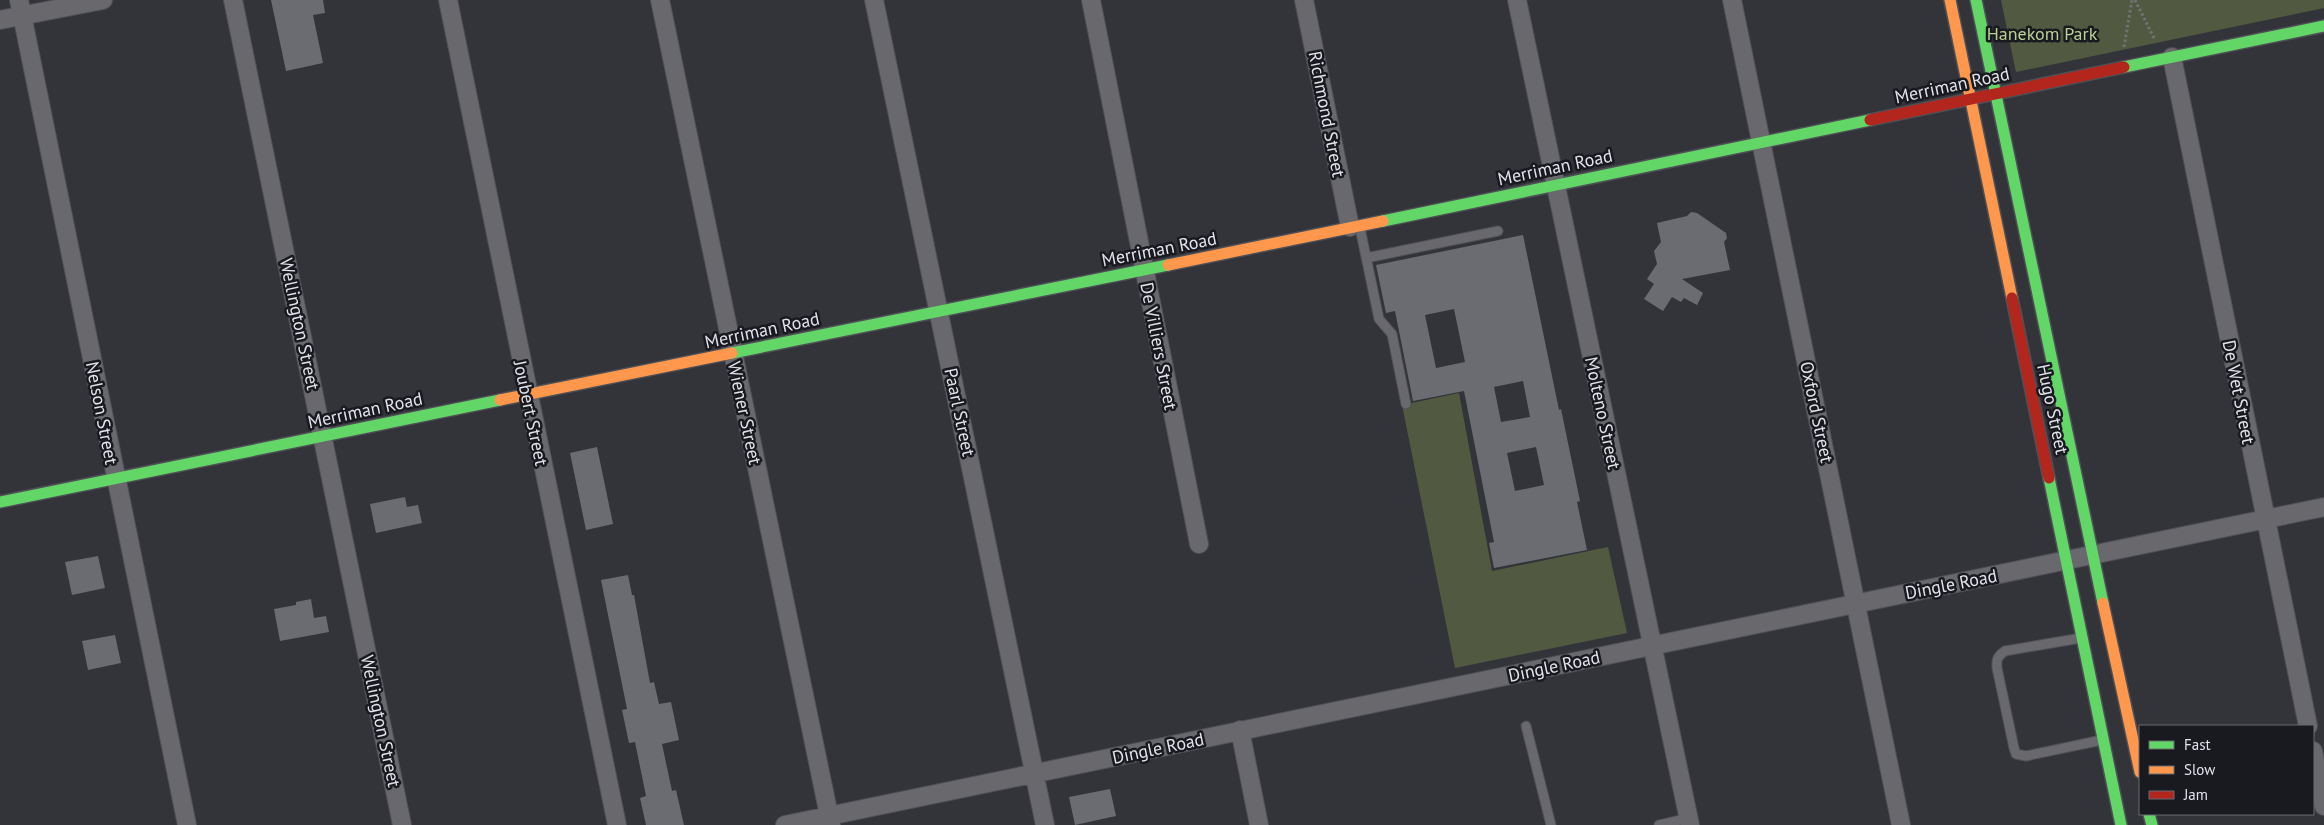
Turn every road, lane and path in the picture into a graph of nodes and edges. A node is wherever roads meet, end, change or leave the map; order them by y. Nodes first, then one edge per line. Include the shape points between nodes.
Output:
1 (103, 0) edge
2 (233, 0) edge
3 (448, 0) edge
4 (660, 0) edge
5 (874, 0) edge
6 (1091, 0) edge
7 (1304, 0) edge
8 (1517, 0) edge
9 (1732, 0) edge
10 (1950, 0) edge
11 (1976, 0) edge
12 (2133, 0) edge
13 (21, 8) edge
14 (0, 20) edge
15 (2324, 26) edge
16 (2155, 41) dead end
17 (2123, 52) dead end
18 (2172, 57) junction
19 (1995, 94) junction
20 (1971, 99) junction
21 (1761, 143) junction
22 (1555, 185) junction
23 (1355, 226) junction
24 (1498, 231) dead end
25 (1366, 258) junction
26 (1144, 269) junction
27 (939, 310) junction
28 (732, 354) junction
29 (528, 395) junction
30 (1406, 404) dead end
31 (323, 437) junction
32 (115, 480) junction
33 (0, 502) edge
34 (2324, 507) edge
35 (2265, 519) junction
36 (1199, 544) dead end
37 (2092, 555) junction
38 (2067, 562) junction
39 (1856, 602) junction
40 (2082, 638) junction
41 (1652, 645) junction
42 (2308, 725) edge
43 (1526, 726) dead end
44 (1240, 730) junction
45 (2102, 740) junction
46 (2314, 756) edge
47 (2139, 767) edge
48 (1034, 773) junction
49 (2324, 806) edge
50 (830, 820) edge
51 (1690, 822) edge
52 (187, 825) edge
53 (402, 825) edge
54 (617, 825) edge
55 (784, 825) edge
56 (1045, 825) edge
57 (1259, 825) edge
58 (1551, 825) edge
59 (1659, 825) edge
60 (1901, 825) edge
61 (2121, 825) edge

1 - 13 street
2 - 31 street, Wellington Street
3 - 29 street, Joubert Street
4 - 28 street, Wiener Street
5 - 27 street, Paarl Street
6 - 26 street, De Villiers Street
7 - 23 street, Richmond Street
8 - 22 street, Molteno Street
9 - 21 street, Oxford Street
10 - 20 street, Hugo Street
11 - 19 street, Hugo Street
12 - 16 path
12 - 17 path
13 - 14 street
13 - 32 street, Nelson Street
15 - 18 street, Merriman Road
18 - 19 street, Merriman Road
18 - 35 street, De Wet Street
19 - 20 street, Merriman Road
19 - 37 street, Hugo Street
20 - 21 street, Merriman Road
20 - 38 street, Hugo Street
21 - 22 street, Merriman Road
21 - 39 street, Oxford Street
22 - 23 street, Merriman Road
22 - 41 street, Molteno Street
23 - 25 lane
23 - 26 street, Merriman Road
24 - 25 lane
25 - 30 lane via 1379,319 1392,334
26 - 27 street, Merriman Road
26 - 36 street, De Villiers Street
27 - 28 street, Merriman Road
27 - 48 street, Paarl Street
28 - 29 street, Merriman Road
28 - 50 street, Wiener Street
29 - 31 street, Merriman Road
29 - 54 street, Joubert Street
31 - 32 street, Merriman Road
31 - 53 street, Wellington Street
32 - 33 street, Merriman Road
32 - 52 street, Nelson Street
34 - 35 street, Dingle Road
35 - 37 street, Dingle Road
35 - 42 street, De Wet Street
37 - 38 street, Dingle Road
37 - 47 street, Hugo Street
38 - 39 street, Dingle Road
38 - 40 street, Hugo Street
39 - 41 street, Dingle Road
39 - 60 street, Oxford Street
40 - 45 street, Hugo Street
40 - 45 lane via 2005,651 1996,661 1997,668 2016,754 2026,756
41 - 44 street, Dingle Road
41 - 51 street, Molteno Street
43 - 58 lane
44 - 48 street, Dingle Road
44 - 57 street
45 - 61 street, Hugo Street
46 - 49 street
48 - 50 street, Dingle Road
48 - 56 street, Paarl Street
50 - 55 street, Dingle Road
51 - 59 lane

